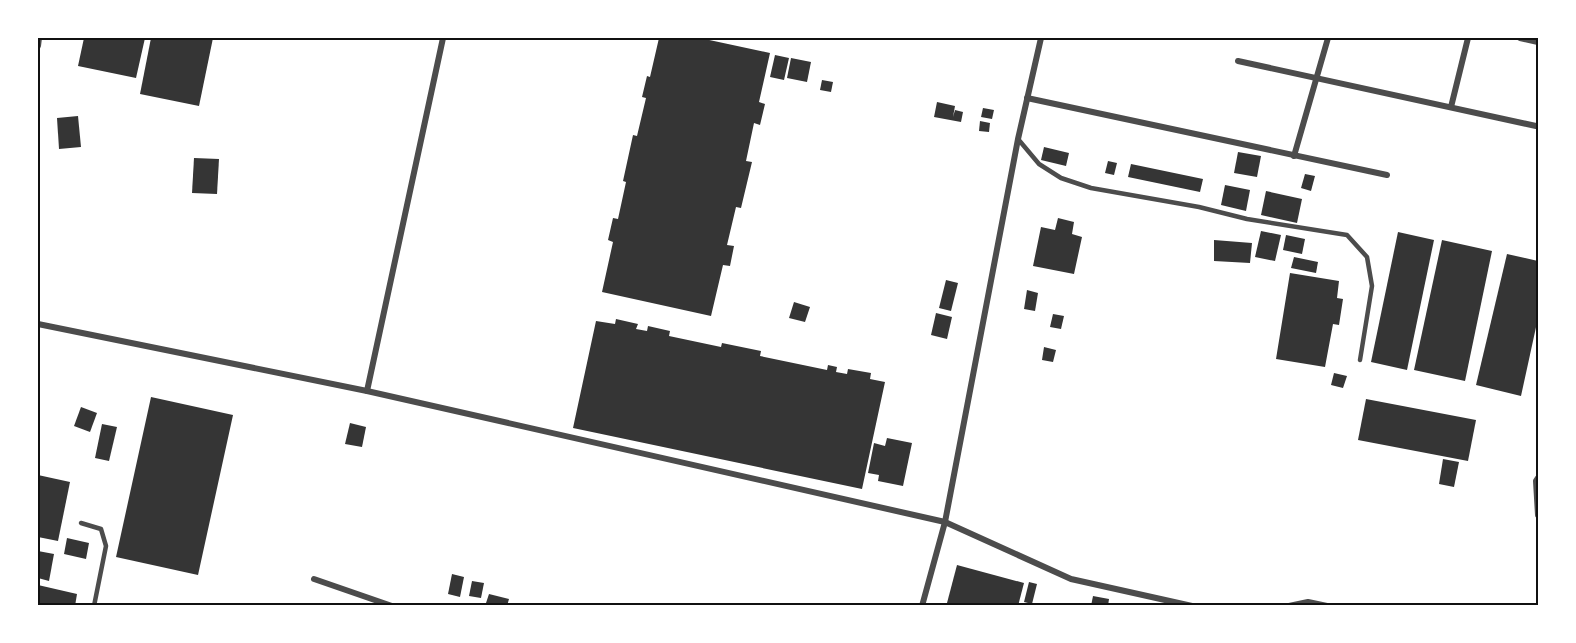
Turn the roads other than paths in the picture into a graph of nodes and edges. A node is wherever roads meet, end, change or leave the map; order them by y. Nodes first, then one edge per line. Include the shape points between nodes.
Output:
1 (39, 38) edge
2 (443, 38) edge
3 (1041, 38) edge
4 (1328, 38) edge
5 (1468, 38) edge
6 (1520, 38) edge
7 (1539, 42) edge
8 (38, 46) edge
9 (1238, 62) dead end
10 (1317, 78) junction
11 (1027, 98) junction
12 (1451, 107) junction
13 (1536, 126) dead end
14 (1018, 139) junction
15 (1293, 156) junction
16 (1386, 175) dead end
17 (38, 324) edge
18 (1360, 360) dead end
19 (367, 391) junction
20 (1539, 478) edge
21 (1539, 515) edge
22 (945, 522) junction
23 (81, 523) dead end
24 (314, 579) dead end
25 (1163, 602) edge
26 (94, 606) edge
27 (392, 606) edge
28 (922, 606) edge
29 (1192, 606) edge
30 (1289, 606) edge
31 (1327, 606) edge

1 - 8 street
2 - 19 street
3 - 11 street
4 - 10 street
5 - 12 street
6 - 7 street
9 - 10 street
10 - 12 street
10 - 15 street
11 - 14 street
11 - 15 street
12 - 13 street
14 - 18 lane via 1039,164 1061,178 1091,188 1347,235 1367,257 1372,286
14 - 22 street
15 - 16 street
17 - 19 street
19 - 22 street
20 - 21 street
22 - 25 street via 1071,579
22 - 28 street
23 - 26 lane via 101,529 106,546
24 - 27 street
25 - 29 street
30 - 31 street via 1308,602

